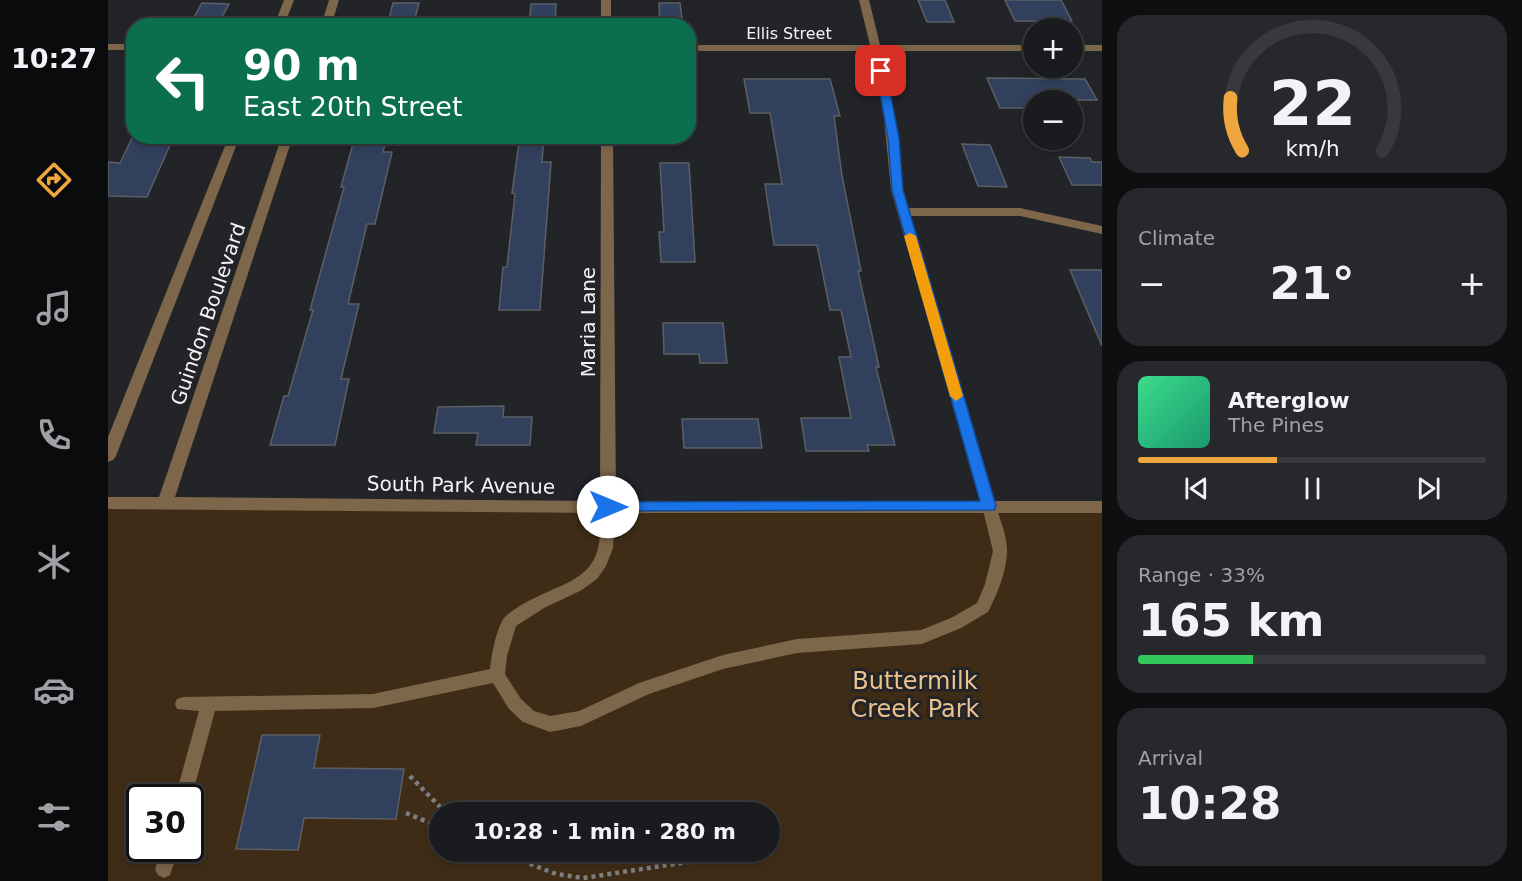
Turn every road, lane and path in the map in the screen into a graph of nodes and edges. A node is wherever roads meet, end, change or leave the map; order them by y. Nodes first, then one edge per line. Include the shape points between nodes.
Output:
1 (289, 0) edge
2 (334, 0) edge
3 (606, 0) edge
4 (864, 0) edge
5 (282, 18) edge
6 (328, 18) edge
7 (606, 18) edge
8 (108, 47) edge
9 (126, 47) edge
10 (696, 48) edge
11 (877, 48) junction
12 (1023, 48) edge
13 (1083, 48) edge
14 (1102, 48) edge
15 (232, 144) edge
16 (285, 144) edge
17 (607, 144) edge
18 (903, 212) junction
19 (1102, 230) edge
20 (108, 456) edge
21 (108, 503) edge
22 (165, 503) junction
23 (989, 506) junction
24 (608, 507) junction
25 (1102, 507) edge
26 (497, 675) junction
27 (183, 704) dead end
28 (209, 704) junction
29 (410, 776) dead end
30 (187, 784) edge
31 (435, 802) edge
32 (406, 813) dead end
33 (429, 822) edge
34 (166, 862) edge
35 (525, 862) edge
36 (688, 862) edge
37 (164, 869) dead end

1 - 5 street
2 - 6 street
3 - 7 street
4 - 11 street
8 - 9 street
10 - 11 street, Ellis Street
11 - 12 street, Ellis Street
11 - 18 street
13 - 14 street
15 - 20 street, Guindon Boulevard
16 - 22 street, Guindon Boulevard
17 - 24 street, Maria Lane
18 - 19 street via 1020,212
18 - 23 street
21 - 22 street, South Park Avenue
22 - 24 street, South Park Avenue
23 - 24 street, South Park Avenue
23 - 25 street, South Park Avenue
23 - 26 lane via 1000,551 983,607 922,637 797,646 723,662 645,688 581,718 550,724 529,717 515,704
24 - 26 lane via 606,548 601,562 584,581 510,622
26 - 28 lane via 373,701
27 - 28 lane
28 - 30 lane
29 - 31 path
32 - 33 path
34 - 37 lane
35 - 36 path via 556,874 583,878

